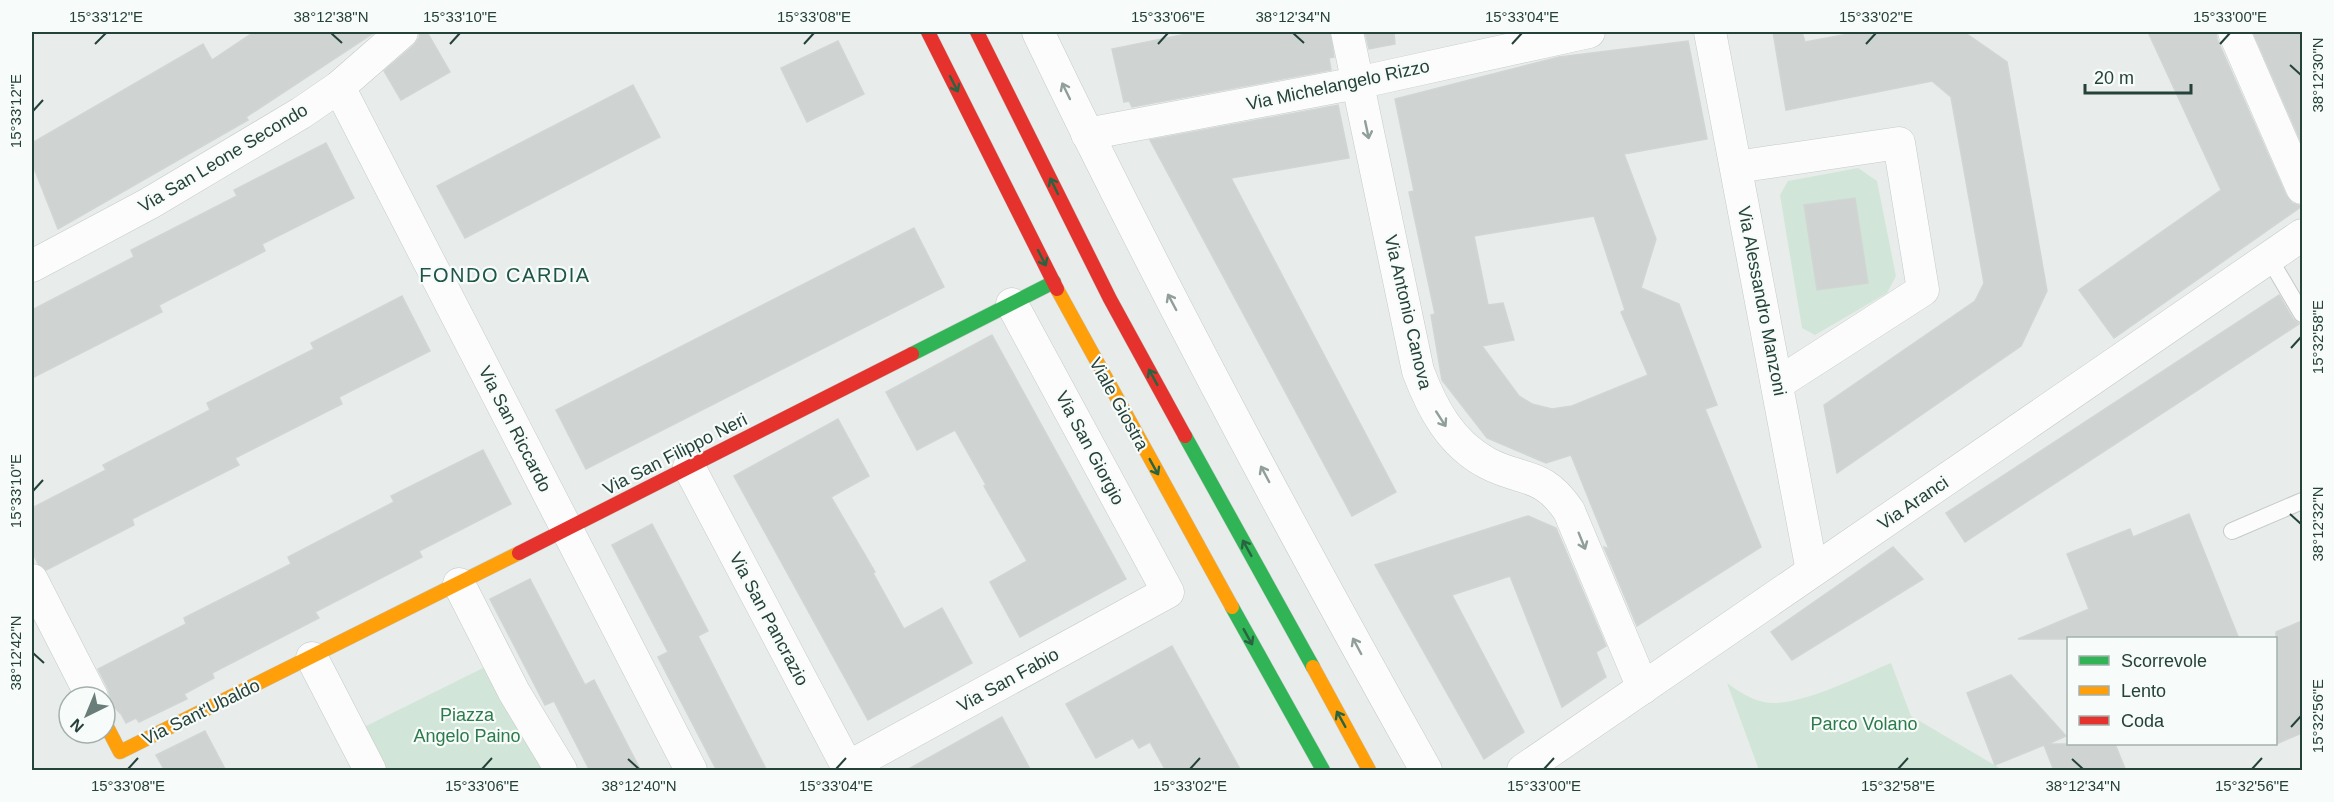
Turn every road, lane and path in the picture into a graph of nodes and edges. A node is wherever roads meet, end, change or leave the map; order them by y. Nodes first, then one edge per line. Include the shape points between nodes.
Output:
1 (402, 32) edge
2 (928, 32) edge
3 (977, 32) edge
4 (1038, 32) edge
5 (1347, 32) edge
6 (1589, 32) edge
7 (1710, 32) edge
8 (2234, 32) edge
9 (1528, 38) edge
10 (1357, 82) junction
11 (339, 87) junction
12 (1087, 134) junction
13 (1736, 167) junction
14 (2302, 188) edge
15 (2302, 235) edge
16 (2269, 258) junction
17 (32, 266) edge
18 (1054, 282) junction
19 (1012, 304) junction
20 (2302, 314) edge
21 (1778, 384) junction
22 (689, 467) junction
23 (2302, 501) edge
24 (567, 529) junction
25 (2232, 531) dead end
26 (1812, 571) junction
27 (32, 580) edge
28 (459, 584) junction
29 (1168, 592) joint
30 (312, 658) junction
31 (86, 685) edge
32 (1643, 688) junction
33 (116, 745) edge
34 (849, 769) edge
35 (370, 771) edge
36 (561, 771) edge
37 (691, 771) edge
38 (1323, 771) edge
39 (1369, 771) edge
40 (1426, 771) edge
41 (1523, 771) edge

1 - 11 street, Via San Leone Secondo
2 -> 18 main road, Viale Giostra
39 -> 3 main road via 1110,299
12 -> 4 street
5 - 10 street, Via Antonio Canova
6 - 9 street, Via Michelangelo Rizzo
7 - 13 street, Via Alessandro Manzoni
8 - 14 street
9 - 10 street, Via Michelangelo Rizzo
10 - 12 street, Via Michelangelo Rizzo
10 -> 32 street, Via Antonio Canova via 1418,371 1430,401 1462,446 1487,463 1540,482 1558,494 1569,510
11 - 17 street, Via San Leone Secondo via 150,203
11 - 24 street, Via San Riccardo
40 -> 12 street via 1156,272
13 - 21 street, Via Alessandro Manzoni
13 - 21 street via 1899,143 1923,290
15 - 16 street, Via Aranci
16 - 20 lane
16 - 26 street, Via Aranci
18 - 19 main road, Via San Filippo Neri
18 -> 38 main road, Viale Giostra
19 - 22 main road, Via San Filippo Neri
19 - 29 street, Via San Giorgio
21 - 26 street, Via Alessandro Manzoni
22 - 24 main road, Via San Filippo Neri
22 - 34 street, Via San Pancrazio
23 - 25 lane
24 - 28 main road, Via San Filippo Neri
24 - 37 street, Via San Riccardo
26 - 32 street, Via Aranci
27 - 31 street
28 - 30 main road, Via San Filippo Neri
28 - 36 street via 514,692
29 - 34 street, Via San Fabio
30 - 33 main road, Via Sant'Ubaldo via 120,752
30 - 35 street
32 - 41 street, Via Aranci

